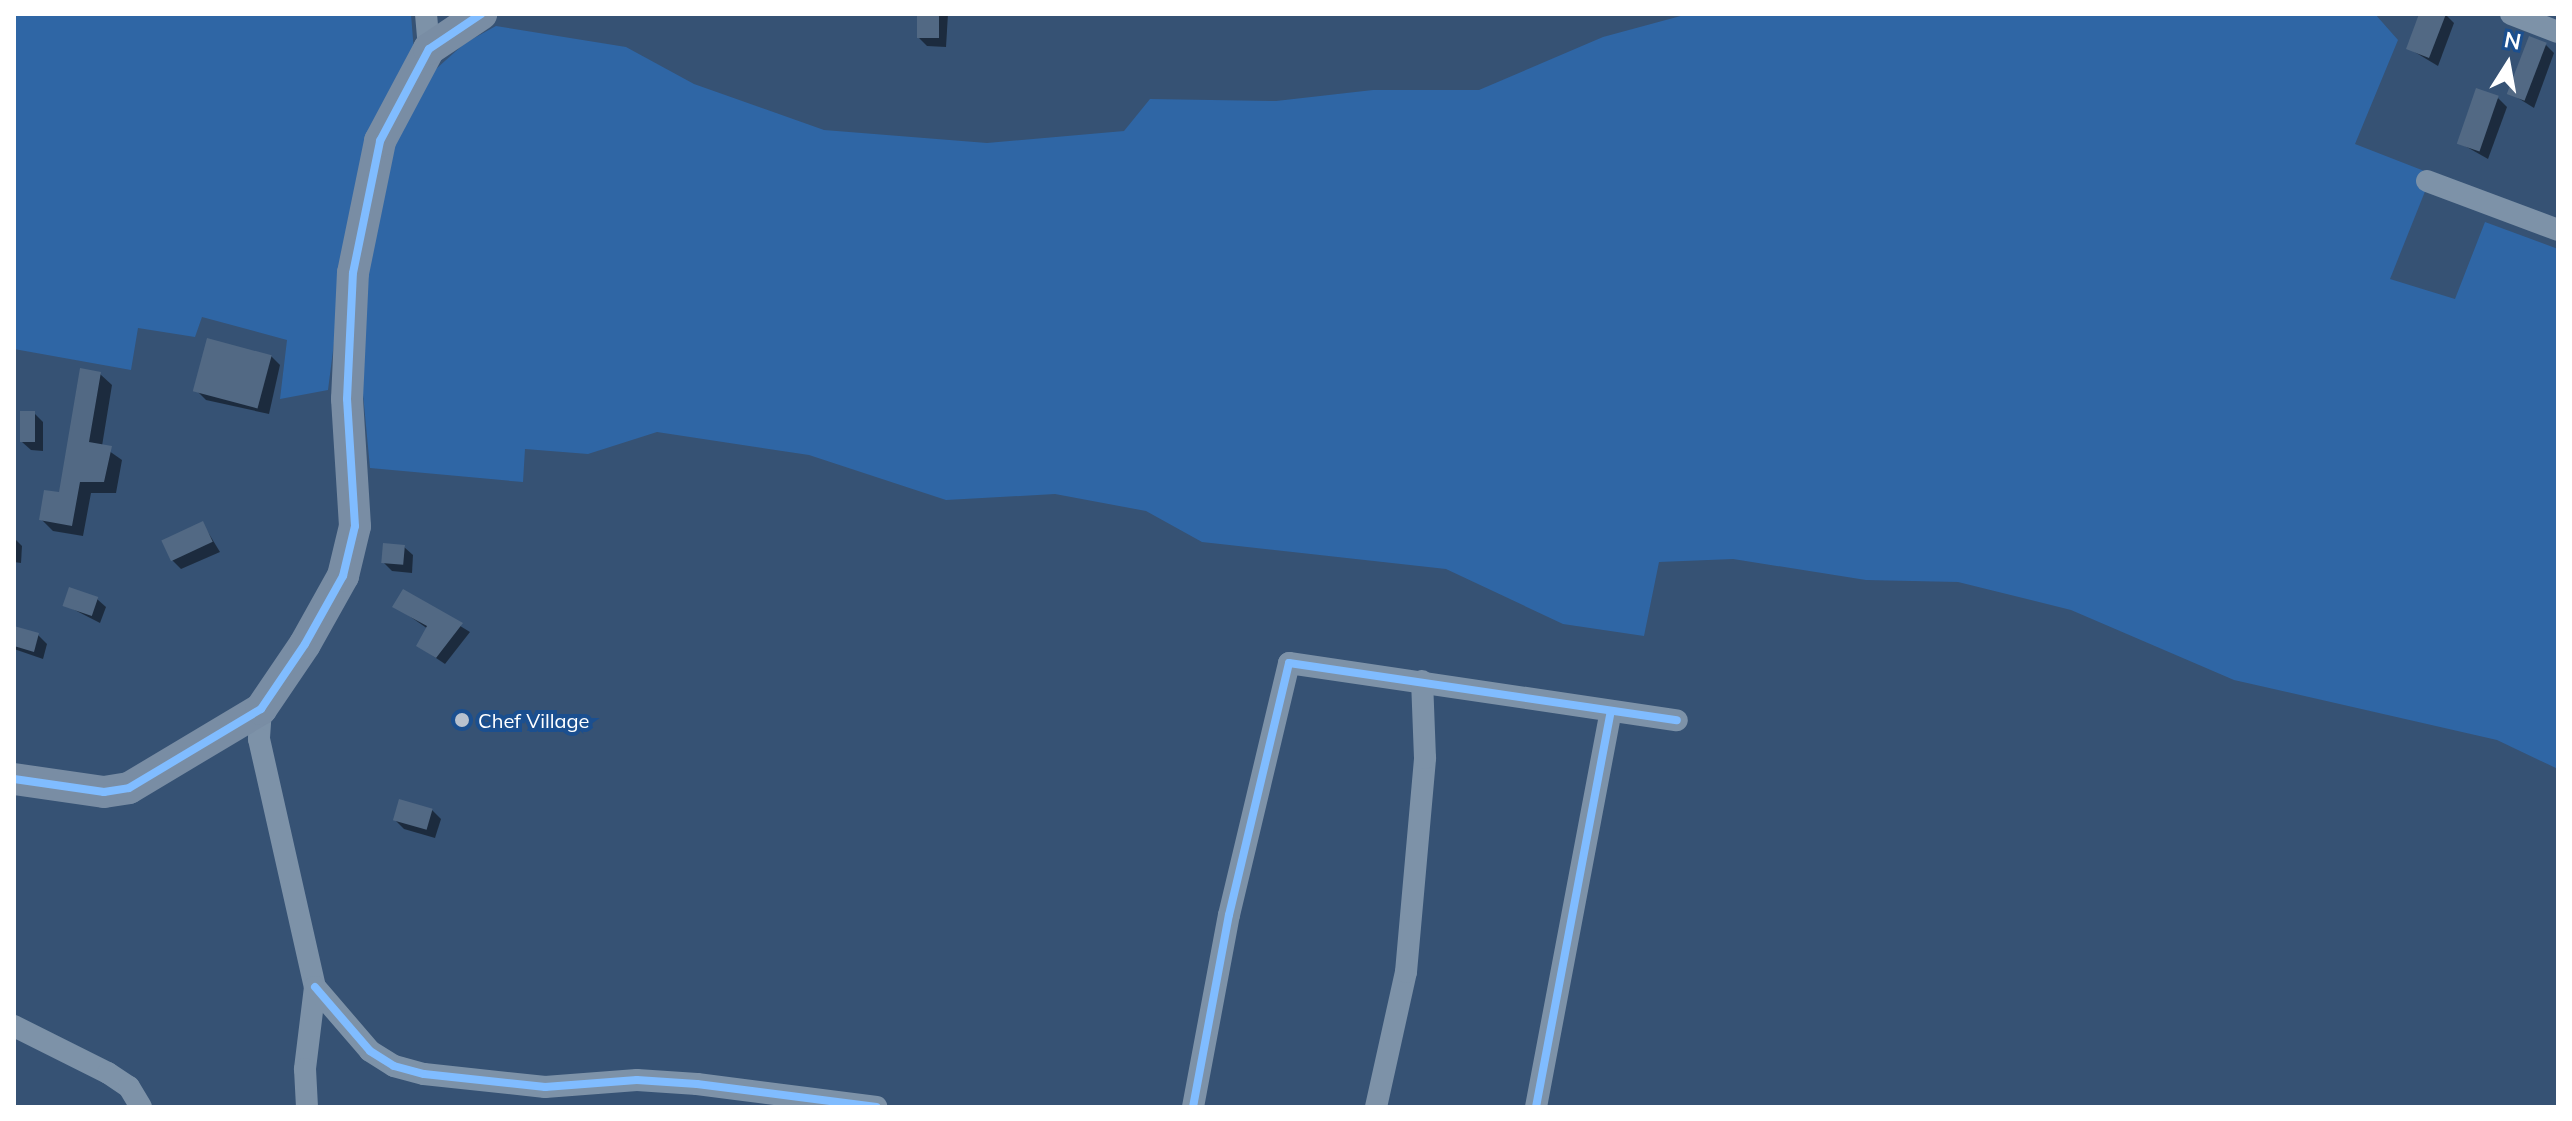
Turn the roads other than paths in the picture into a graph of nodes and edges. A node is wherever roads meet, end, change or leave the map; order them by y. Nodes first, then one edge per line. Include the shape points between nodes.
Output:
1 (426, 14) edge
2 (481, 14) edge
3 (2511, 14) edge
4 (2558, 32) edge
5 (429, 49) junction
6 (2427, 181) dead end
7 (2558, 230) edge
8 (1422, 681) junction
9 (261, 709) junction
10 (1610, 714) junction
11 (1677, 720) dead end
12 (14, 779) edge
13 (315, 987) junction
14 (14, 1026) edge
15 (797, 1103) edge
16 (141, 1107) edge
17 (307, 1107) edge
18 (877, 1107) edge
19 (1193, 1107) edge
20 (1376, 1107) edge
21 (1536, 1107) edge

1 - 5 street
2 - 5 street
3 - 4 street
5 - 9 street via 380,141 359,234 347,399 355,526 351,549 328,604
6 - 7 street
8 - 10 street
8 - 19 street via 1299,661 1283,671
8 - 20 street via 1425,758 1406,972
9 - 12 street via 129,788 104,792
9 - 13 street via 259,739
10 - 11 street
10 - 21 street
13 - 15 street via 370,1051 394,1066 424,1074 545,1087 652,1081
13 - 17 street via 305,1069
14 - 16 street via 108,1073 129,1087
15 - 18 street

